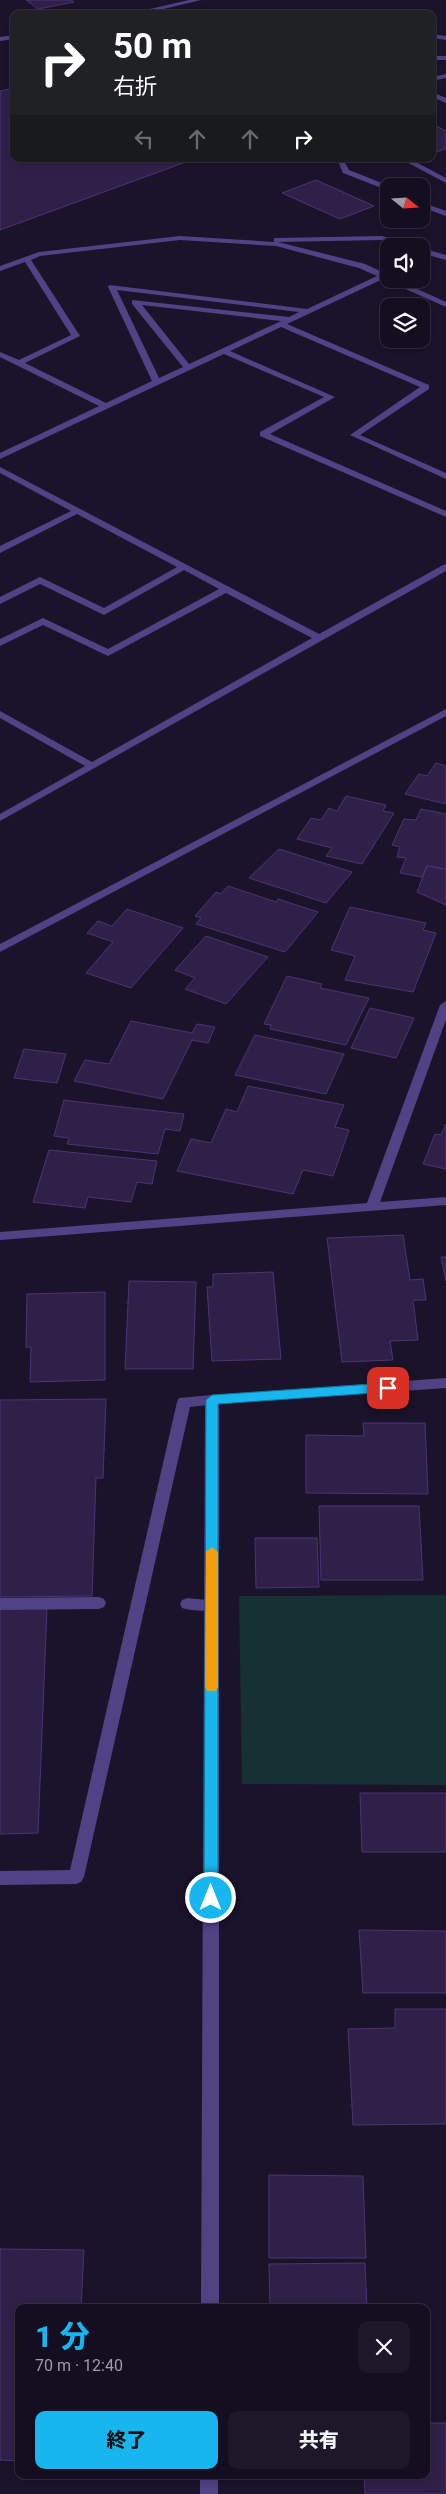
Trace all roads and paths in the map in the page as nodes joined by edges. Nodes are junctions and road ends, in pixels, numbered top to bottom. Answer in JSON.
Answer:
{"nodes":[{"id":1,"x":198,"y":0,"type":"edge"},
{"id":2,"x":150,"y":10,"type":"edge"},
{"id":3,"x":342,"y":162,"type":"edge"},
{"id":4,"x":411,"y":162,"type":"edge"},
{"id":5,"x":438,"y":170,"type":"dead end"},
{"id":6,"x":430,"y":172,"type":"junction"},
{"id":7,"x":446,"y":181,"type":"edge"},
{"id":8,"x":380,"y":185,"type":"edge"},
{"id":9,"x":430,"y":208,"type":"edge"},
{"id":10,"x":446,"y":214,"type":"edge"},
{"id":11,"x":380,"y":238,"type":"edge"},
{"id":12,"x":222,"y":240,"type":"junction"},
{"id":13,"x":430,"y":253,"type":"edge"},
{"id":14,"x":26,"y":258,"type":"junction"},
{"id":15,"x":446,"y":258,"type":"edge"},
{"id":16,"x":0,"y":268,"type":"edge"},
{"id":17,"x":380,"y":275,"type":"edge"},
{"id":18,"x":380,"y":281,"type":"edge"},
{"id":19,"x":409,"y":288,"type":"edge"},
{"id":20,"x":446,"y":305,"type":"edge"},
{"id":21,"x":308,"y":311,"type":"junction"},
{"id":22,"x":289,"y":320,"type":"junction"},
{"id":23,"x":280,"y":324,"type":"junction"},
{"id":24,"x":224,"y":350,"type":"junction"},
{"id":25,"x":0,"y":354,"type":"edge"},
{"id":26,"x":19,"y":363,"type":"junction"},
{"id":27,"x":188,"y":368,"type":"junction"},
{"id":28,"x":158,"y":382,"type":"junction"},
{"id":29,"x":106,"y":406,"type":"junction"},
{"id":30,"x":1,"y":454,"type":"edge"},
{"id":31,"x":0,"y":470,"type":"edge"},
{"id":32,"x":446,"y":476,"type":"edge"},
{"id":33,"x":77,"y":511,"type":"junction"},
{"id":34,"x":446,"y":514,"type":"edge"},
{"id":35,"x":0,"y":550,"type":"edge"},
{"id":36,"x":184,"y":567,"type":"junction"},
{"id":37,"x":446,"y":567,"type":"edge"},
{"id":38,"x":226,"y":589,"type":"junction"},
{"id":39,"x":0,"y":601,"type":"edge"},
{"id":40,"x":319,"y":638,"type":"junction"},
{"id":41,"x":0,"y":643,"type":"edge"},
{"id":42,"x":446,"y":712,"type":"edge"},
{"id":43,"x":0,"y":714,"type":"edge"},
{"id":44,"x":92,"y":766,"type":"junction"},
{"id":45,"x":0,"y":818,"type":"edge"},
{"id":46,"x":0,"y":949,"type":"edge"},
{"id":47,"x":446,"y":1005,"type":"edge"},
{"id":48,"x":446,"y":1201,"type":"edge"},
{"id":49,"x":372,"y":1206,"type":"junction"},
{"id":50,"x":0,"y":1236,"type":"edge"},
{"id":51,"x":446,"y":1383,"type":"edge"},
{"id":52,"x":212,"y":1400,"type":"junction"},
{"id":53,"x":99,"y":1603,"type":"dead end"},
{"id":54,"x":0,"y":1604,"type":"edge"},
{"id":55,"x":187,"y":1604,"type":"dead end"},
{"id":56,"x":212,"y":1605,"type":"junction"},
{"id":57,"x":0,"y":1878,"type":"edge"},
{"id":58,"x":210,"y":2304,"type":"edge"},
{"id":59,"x":210,"y":2479,"type":"edge"},
{"id":60,"x":209,"y":2494,"type":"edge"}],
"edges":[{"from":1,"to":2,"type":"street"},
{"from":3,"to":8,"type":"street"},
{"from":4,"to":6,"type":"street"},
{"from":5,"to":6,"type":"street"},
{"from":6,"to":7,"type":"street"},
{"from":9,"to":10,"type":"street"},
{"from":11,"to":12,"type":"street"},
{"from":12,"to":14,"type":"street"},
{"from":12,"to":17,"type":"street"},
{"from":13,"to":15,"type":"street"},
{"from":14,"to":16,"type":"street"},
{"from":14,"to":26,"type":"street"},
{"from":18,"to":21,"type":"street"},
{"from":19,"to":20,"type":"street"},
{"from":21,"to":22,"type":"street"},
{"from":21,"to":28,"type":"street"},
{"from":22,"to":23,"type":"street"},
{"from":22,"to":27,"type":"street"},
{"from":23,"to":24,"type":"street"},
{"from":23,"to":32,"type":"street"},
{"from":24,"to":27,"type":"street"},
{"from":24,"to":34,"type":"street"},
{"from":25,"to":26,"type":"street"},
{"from":26,"to":29,"type":"street"},
{"from":27,"to":28,"type":"street"},
{"from":28,"to":29,"type":"street"},
{"from":29,"to":30,"type":"street"},
{"from":31,"to":33,"type":"street"},
{"from":33,"to":35,"type":"street"},
{"from":33,"to":36,"type":"street"},
{"from":36,"to":38,"type":"street"},
{"from":36,"to":39,"type":"street"},
{"from":37,"to":40,"type":"street"},
{"from":38,"to":40,"type":"street"},
{"from":38,"to":41,"type":"street"},
{"from":40,"to":44,"type":"street"},
{"from":42,"to":46,"type":"street"},
{"from":43,"to":44,"type":"street"},
{"from":44,"to":45,"type":"street"},
{"from":47,"to":49,"type":"street"},
{"from":48,"to":49,"type":"street"},
{"from":49,"to":50,"type":"street"},
{"from":51,"to":52,"type":"street"},
{"from":52,"to":56,"type":"street"},
{"from":52,"to":57,"type":"street"},
{"from":53,"to":54,"type":"street"},
{"from":55,"to":56,"type":"street"},
{"from":56,"to":58,"type":"street"},
{"from":59,"to":60,"type":"street"}]}
